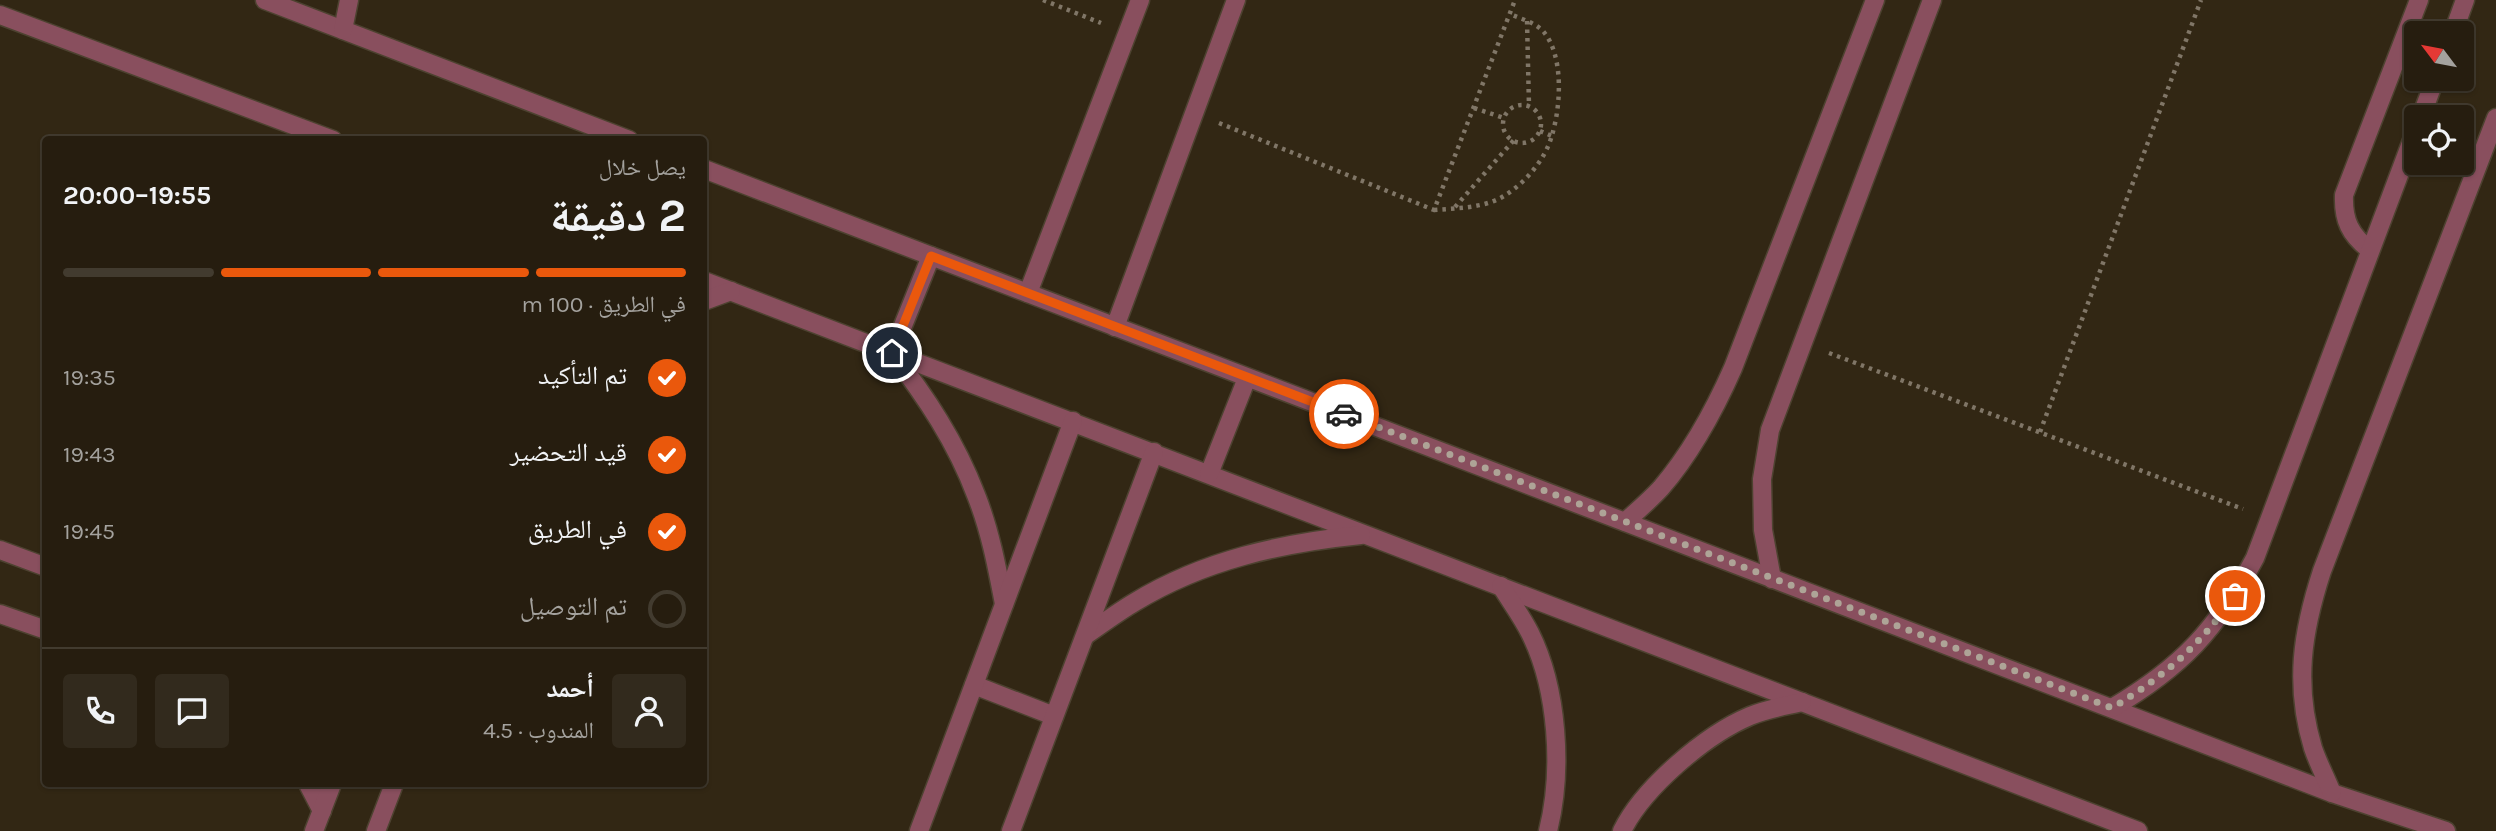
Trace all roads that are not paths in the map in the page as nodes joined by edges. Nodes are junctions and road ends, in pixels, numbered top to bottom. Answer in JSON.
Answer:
{"nodes":[{"id":1,"x":264,"y":0,"type":"edge"},
{"id":2,"x":349,"y":0,"type":"edge"},
{"id":3,"x":1140,"y":0,"type":"edge"},
{"id":4,"x":1236,"y":0,"type":"edge"},
{"id":5,"x":1875,"y":0,"type":"edge"},
{"id":6,"x":1932,"y":0,"type":"edge"},
{"id":7,"x":2418,"y":0,"type":"edge"},
{"id":8,"x":2465,"y":0,"type":"edge"},
{"id":9,"x":0,"y":15,"type":"edge"},
{"id":10,"x":2457,"y":21,"type":"edge"},
{"id":11,"x":343,"y":30,"type":"junction"},
{"id":12,"x":2496,"y":118,"type":"edge"},
{"id":13,"x":322,"y":136,"type":"edge"},
{"id":14,"x":619,"y":136,"type":"edge"},
{"id":15,"x":2404,"y":161,"type":"edge"},
{"id":16,"x":707,"y":170,"type":"edge"},
{"id":17,"x":2370,"y":250,"type":"junction"},
{"id":18,"x":931,"y":256,"type":"junction"},
{"id":19,"x":707,"y":282,"type":"edge"},
{"id":20,"x":730,"y":291,"type":"junction"},
{"id":21,"x":1028,"y":293,"type":"junction"},
{"id":22,"x":707,"y":300,"type":"edge"},
{"id":23,"x":1115,"y":327,"type":"junction"},
{"id":24,"x":892,"y":353,"type":"junction"},
{"id":25,"x":1247,"y":378,"type":"junction"},
{"id":26,"x":1073,"y":421,"type":"junction"},
{"id":27,"x":1154,"y":452,"type":"junction"},
{"id":28,"x":1209,"y":474,"type":"junction"},
{"id":29,"x":1625,"y":522,"type":"junction"},
{"id":30,"x":1365,"y":534,"type":"junction"},
{"id":31,"x":0,"y":550,"type":"edge"},
{"id":32,"x":42,"y":566,"type":"edge"},
{"id":33,"x":1772,"y":579,"type":"junction"},
{"id":34,"x":1502,"y":586,"type":"junction"},
{"id":35,"x":1004,"y":604,"type":"junction"},
{"id":36,"x":0,"y":614,"type":"edge"},
{"id":37,"x":42,"y":630,"type":"edge"},
{"id":38,"x":1086,"y":635,"type":"junction"},
{"id":39,"x":974,"y":685,"type":"junction"},
{"id":40,"x":1802,"y":702,"type":"junction"},
{"id":41,"x":2112,"y":708,"type":"junction"},
{"id":42,"x":1054,"y":716,"type":"junction"},
{"id":43,"x":310,"y":787,"type":"edge"},
{"id":44,"x":331,"y":787,"type":"edge"},
{"id":45,"x":393,"y":787,"type":"edge"},
{"id":46,"x":2332,"y":793,"type":"junction"},
{"id":47,"x":322,"y":811,"type":"junction"},
{"id":48,"x":314,"y":831,"type":"edge"},
{"id":49,"x":376,"y":831,"type":"edge"},
{"id":50,"x":919,"y":831,"type":"edge"},
{"id":51,"x":1011,"y":831,"type":"edge"},
{"id":52,"x":1548,"y":831,"type":"edge"},
{"id":53,"x":1622,"y":831,"type":"edge"},
{"id":54,"x":2138,"y":831,"type":"edge"},
{"id":55,"x":2446,"y":831,"type":"edge"}],
"edges":[{"from":1,"to":11,"type":"street"},
{"from":2,"to":11,"type":"street"},
{"from":3,"to":21,"type":"street"},
{"from":4,"to":23,"type":"street"},
{"from":5,"to":29,"type":"street"},
{"from":6,"to":33,"type":"street"},
{"from":7,"to":17,"type":"street"},
{"from":8,"to":10,"type":"street"},
{"from":9,"to":13,"type":"street"},
{"from":11,"to":14,"type":"street"},
{"from":12,"to":46,"type":"street"},
{"from":15,"to":17,"type":"street"},
{"from":16,"to":18,"type":"street"},
{"from":17,"to":41,"type":"street"},
{"from":18,"to":21,"type":"street"},
{"from":18,"to":24,"type":"street"},
{"from":19,"to":20,"type":"street"},
{"from":20,"to":22,"type":"street"},
{"from":20,"to":24,"type":"street"},
{"from":21,"to":23,"type":"street"},
{"from":23,"to":25,"type":"street"},
{"from":24,"to":26,"type":"street"},
{"from":24,"to":35,"type":"street"},
{"from":25,"to":28,"type":"street"},
{"from":25,"to":29,"type":"street"},
{"from":26,"to":27,"type":"street"},
{"from":26,"to":35,"type":"street"},
{"from":27,"to":28,"type":"street"},
{"from":27,"to":38,"type":"street"},
{"from":28,"to":30,"type":"street"},
{"from":29,"to":33,"type":"street"},
{"from":30,"to":34,"type":"street"},
{"from":30,"to":38,"type":"street"},
{"from":31,"to":32,"type":"street"},
{"from":33,"to":41,"type":"street"},
{"from":34,"to":40,"type":"street"},
{"from":34,"to":52,"type":"street"},
{"from":35,"to":39,"type":"street"},
{"from":36,"to":37,"type":"street"},
{"from":38,"to":42,"type":"street"},
{"from":39,"to":42,"type":"street"},
{"from":39,"to":50,"type":"street"},
{"from":40,"to":53,"type":"street"},
{"from":40,"to":54,"type":"street"},
{"from":41,"to":46,"type":"street"},
{"from":42,"to":51,"type":"street"},
{"from":43,"to":47,"type":"street"},
{"from":44,"to":47,"type":"street"},
{"from":45,"to":49,"type":"street"},
{"from":46,"to":55,"type":"street"},
{"from":47,"to":48,"type":"street"}]}
